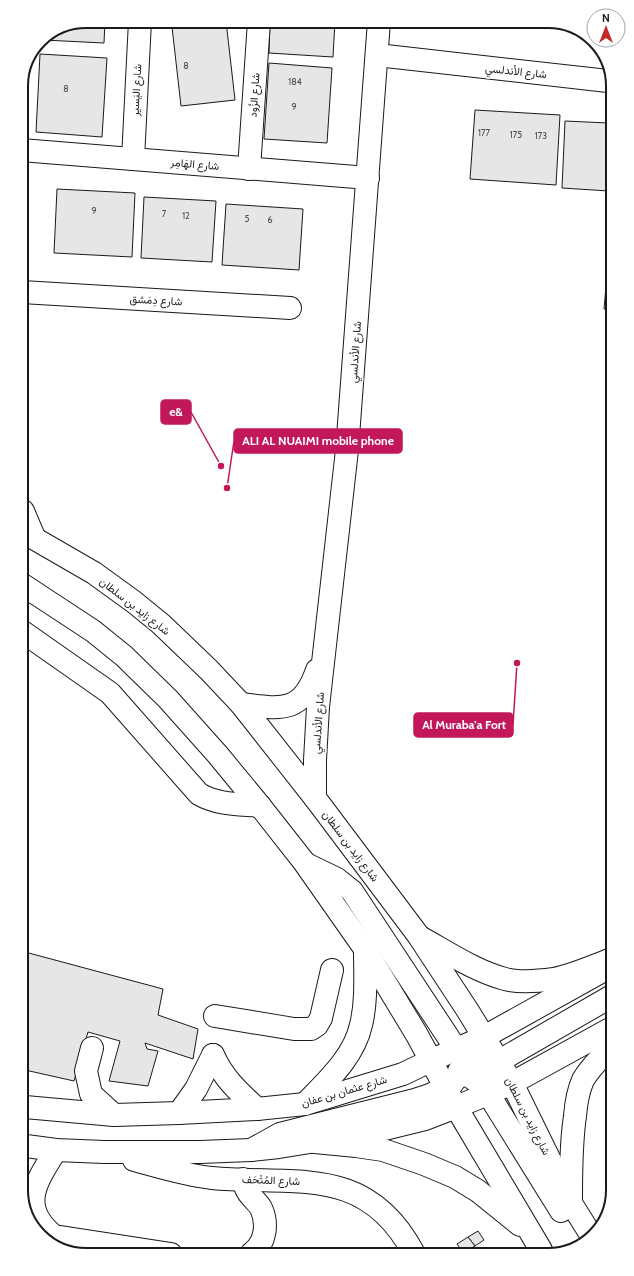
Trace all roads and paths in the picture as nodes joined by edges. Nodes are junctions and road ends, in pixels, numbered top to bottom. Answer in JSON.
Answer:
{"nodes":[{"id":1,"x":140,"y":28,"type":"edge"},
{"id":2,"x":259,"y":28,"type":"edge"},
{"id":3,"x":379,"y":28,"type":"edge"},
{"id":4,"x":377,"y":55,"type":"junction"},
{"id":5,"x":606,"y":81,"type":"edge"},
{"id":6,"x":28,"y":151,"type":"edge"},
{"id":7,"x":133,"y":159,"type":"junction"},
{"id":8,"x":249,"y":169,"type":"junction"},
{"id":9,"x":368,"y":178,"type":"junction"},
{"id":10,"x":28,"y":292,"type":"edge"},
{"id":11,"x":290,"y":308,"type":"dead end"},
{"id":12,"x":28,"y":535,"type":"edge"},
{"id":13,"x":28,"y":588,"type":"edge"},
{"id":14,"x":28,"y":636,"type":"edge"},
{"id":15,"x":324,"y":648,"type":"junction"},
{"id":16,"x":241,"y":704,"type":"junction"},
{"id":17,"x":315,"y":798,"type":"junction"},
{"id":18,"x":260,"y":806,"type":"junction"},
{"id":19,"x":304,"y":862,"type":"junction"},
{"id":20,"x":418,"y":935,"type":"junction"},
{"id":21,"x":365,"y":949,"type":"junction"},
{"id":22,"x":606,"y":961,"type":"edge"},
{"id":23,"x":606,"y":969,"type":"edge"},
{"id":24,"x":332,"y":970,"type":"dead end"},
{"id":25,"x":606,"y":999,"type":"edge"},
{"id":26,"x":215,"y":1016,"type":"dead end"},
{"id":27,"x":606,"y":1031,"type":"edge"},
{"id":28,"x":484,"y":1036,"type":"junction"},
{"id":29,"x":92,"y":1048,"type":"dead end"},
{"id":30,"x":606,"y":1052,"type":"edge"},
{"id":31,"x":432,"y":1060,"type":"junction"},
{"id":32,"x":474,"y":1065,"type":"junction"},
{"id":33,"x":512,"y":1083,"type":"junction"},
{"id":34,"x":488,"y":1094,"type":"junction"},
{"id":35,"x":451,"y":1097,"type":"junction"},
{"id":36,"x":305,"y":1104,"type":"junction"},
{"id":37,"x":28,"y":1107,"type":"edge"},
{"id":38,"x":257,"y":1109,"type":"junction"},
{"id":39,"x":178,"y":1113,"type":"junction"},
{"id":40,"x":114,"y":1115,"type":"junction"},
{"id":41,"x":315,"y":1142,"type":"junction"},
{"id":42,"x":28,"y":1146,"type":"edge"},
{"id":43,"x":56,"y":1150,"type":"junction"},
{"id":44,"x":251,"y":1150,"type":"junction"},
{"id":45,"x":104,"y":1152,"type":"junction"},
{"id":46,"x":243,"y":1180,"type":"junction"},
{"id":47,"x":581,"y":1219,"type":"edge"},
{"id":48,"x":595,"y":1224,"type":"edge"},
{"id":49,"x":581,"y":1238,"type":"edge"},
{"id":50,"x":536,"y":1242,"type":"edge"},
{"id":51,"x":132,"y":1248,"type":"edge"},
{"id":52,"x":258,"y":1248,"type":"edge"},
{"id":53,"x":411,"y":1248,"type":"edge"}],
"edges":[{"from":1,"to":7,"type":"main road","name":"شارع اليَسير"},
{"from":2,"to":8,"type":"main road","name":"شارع الزُود"},
{"from":3,"to":4,"type":"main road","name":"شارع الأندلسي"},
{"from":4,"to":5,"type":"main road","name":"شارع الأندلسي"},
{"from":4,"to":9,"type":"main road","name":"شارع الأندلسي"},
{"from":6,"to":7,"type":"main road","name":"شارع الهَامِر"},
{"from":7,"to":8,"type":"main road","name":"شارع الهَامِر"},
{"from":8,"to":9,"type":"main road","name":"شارع الهَامِر"},
{"from":9,"to":15,"type":"main road","name":"شارع الأندلسي"},
{"from":10,"to":11,"type":"main road","name":"شارع دِمَشق"},
{"from":12,"to":16,"type":"main road","name":"شارع زايد بن سلطان"},
{"from":13,"to":18,"type":"main road"},
{"from":14,"to":18,"type":"main road"},
{"from":15,"to":16,"type":"main road","name":"شارع الأندلسي"},
{"from":15,"to":17,"type":"main road","name":"شارع الأندلسي"},
{"from":16,"to":17,"type":"main road","name":"شارع زايد بن سلطان"},
{"from":17,"to":20,"type":"main road","name":"شارع زايد بن سلطان"},
{"from":18,"to":19,"type":"main road"},
{"from":19,"to":21,"type":"main road"},
{"from":19,"to":32,"type":"main road"},
{"from":20,"to":22,"type":"main road"},
{"from":20,"to":28,"type":"main road","name":"شارع زايد بن سلطان"},
{"from":21,"to":31,"type":"main road"},
{"from":21,"to":36,"type":"main road"},
{"from":23,"to":28,"type":"main road"},
{"from":24,"to":26,"type":"main road"},
{"from":25,"to":32,"type":"main road"},
{"from":27,"to":33,"type":"main road"},
{"from":28,"to":32,"type":"main road"},
{"from":29,"to":40,"type":"main road"},
{"from":30,"to":47,"type":"main road"},
{"from":31,"to":32,"type":"main road"},
{"from":31,"to":35,"type":"main road"},
{"from":31,"to":36,"type":"main road","name":"شارع عثمان بن عفان"},
{"from":32,"to":33,"type":"main road"},
{"from":32,"to":34,"type":"main road"},
{"from":32,"to":35,"type":"main road"},
{"from":33,"to":34,"type":"main road"},
{"from":33,"to":47,"type":"main road","name":"شارع زايد بن سلطان"},
{"from":34,"to":35,"type":"main road"},
{"from":34,"to":49,"type":"main road"},
{"from":35,"to":41,"type":"main road"},
{"from":35,"to":44,"type":"main road"},
{"from":35,"to":50,"type":"main road"},
{"from":36,"to":38,"type":"main road","name":"شارع عثمان بن عفان"},
{"from":37,"to":40,"type":"main road","name":"شارع عثمان بن عفان"},
{"from":38,"to":39,"type":"main road","name":"شارع عثمان بن عفان"},
{"from":38,"to":39,"type":"main road"},
{"from":39,"to":40,"type":"main road","name":"شارع عثمان بن عفان"},
{"from":41,"to":44,"type":"main road"},
{"from":41,"to":50,"type":"main road"},
{"from":42,"to":43,"type":"main road"},
{"from":43,"to":45,"type":"main road"},
{"from":43,"to":51,"type":"main road"},
{"from":44,"to":45,"type":"main road"},
{"from":45,"to":46,"type":"main road","name":"شارع المُتْحَف"},
{"from":46,"to":52,"type":"main road"},
{"from":46,"to":53,"type":"main road","name":"شارع المُتْحَف"},
{"from":47,"to":48,"type":"main road"}]}
